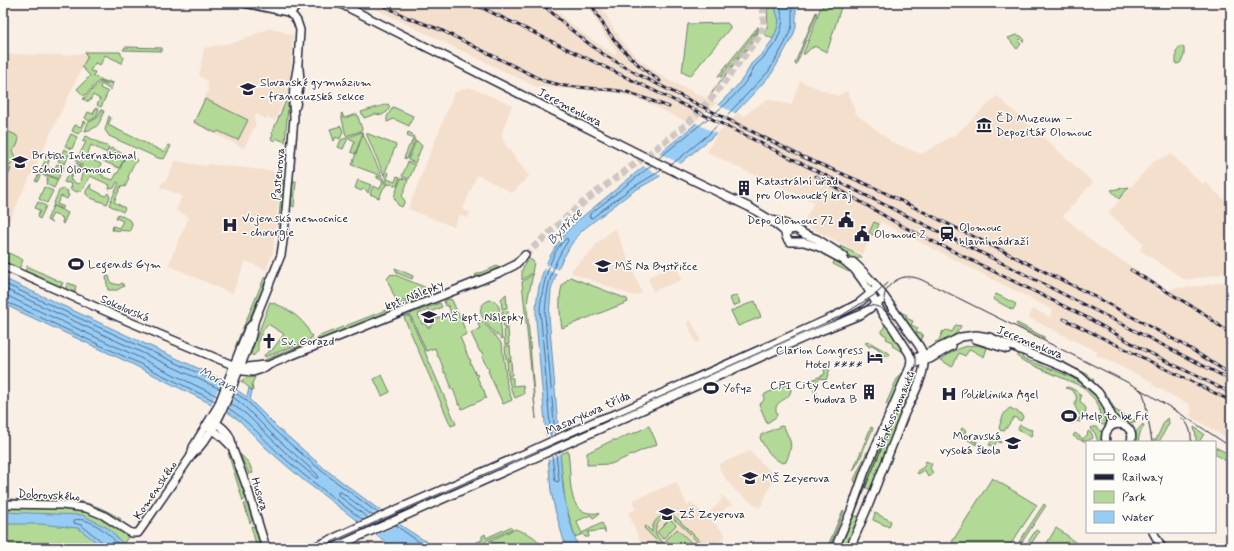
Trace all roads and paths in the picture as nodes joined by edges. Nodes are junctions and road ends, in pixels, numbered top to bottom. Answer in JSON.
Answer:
{"nodes":[{"id":1,"x":244,"y":3,"type":"edge"},
{"id":2,"x":300,"y":3,"type":"edge"},
{"id":3,"x":339,"y":3,"type":"edge"},
{"id":4,"x":290,"y":13,"type":"junction"},
{"id":5,"x":769,"y":219,"type":"junction"},
{"id":6,"x":795,"y":230,"type":"junction"},
{"id":7,"x":786,"y":236,"type":"junction"},
{"id":8,"x":797,"y":242,"type":"junction"},
{"id":9,"x":525,"y":255,"type":"tunnel mouth"},
{"id":10,"x":3,"y":266,"type":"edge"},
{"id":11,"x":877,"y":288,"type":"junction"},
{"id":12,"x":870,"y":294,"type":"junction"},
{"id":13,"x":885,"y":298,"type":"junction"},
{"id":14,"x":876,"y":304,"type":"junction"},
{"id":15,"x":924,"y":358,"type":"junction"},
{"id":16,"x":911,"y":361,"type":"junction"},
{"id":17,"x":237,"y":367,"type":"junction"},
{"id":18,"x":233,"y":376,"type":"junction"},
{"id":19,"x":213,"y":422,"type":"junction"},
{"id":20,"x":1119,"y":424,"type":"junction"},
{"id":21,"x":1110,"y":427,"type":"junction"},
{"id":22,"x":1106,"y":441,"type":"edge"},
{"id":23,"x":1131,"y":441,"type":"edge"},
{"id":24,"x":3,"y":504,"type":"edge"},
{"id":25,"x":136,"y":533,"type":"joint"},
{"id":26,"x":1154,"y":533,"type":"edge"},
{"id":27,"x":266,"y":548,"type":"edge"},
{"id":28,"x":312,"y":548,"type":"edge"},
{"id":29,"x":333,"y":548,"type":"edge"},
{"id":30,"x":835,"y":548,"type":"edge"},
{"id":31,"x":850,"y":548,"type":"edge"},
{"id":32,"x":1162,"y":548,"type":"edge"}],
"edges":[{"from":1,"to":4,"type":"street"},
{"from":2,"to":4,"type":"street"},
{"from":3,"to":5,"type":"street","name":"Jeremenkova","bridge":true},
{"from":4,"to":17,"type":"street","name":"Pasteurova"},
{"from":5,"to":6,"type":"street","name":"Jeremenkova"},
{"from":5,"to":7,"type":"street"},
{"from":6,"to":7,"type":"street"},
{"from":6,"to":8,"type":"street"},
{"from":6,"to":11,"type":"street","name":"Jeremenkova"},
{"from":7,"to":8,"type":"street"},
{"from":8,"to":12,"type":"street"},
{"from":9,"to":17,"type":"street","name":"kpt. Nálepky"},
{"from":10,"to":17,"type":"street","name":"Sokolovská"},
{"from":11,"to":12,"type":"street"},
{"from":11,"to":13,"type":"street"},
{"from":12,"to":14,"type":"street"},
{"from":12,"to":28,"type":"street","name":"Masarykova třída"},
{"from":13,"to":14,"type":"street","name":"Masarykova třída"},
{"from":13,"to":15,"type":"street"},
{"from":14,"to":16,"type":"street","name":"tř. Kosmonautů"},
{"from":14,"to":29,"type":"street","name":"Masarykova třída"},
{"from":15,"to":16,"type":"street","name":"Jeremenkova"},
{"from":15,"to":20,"type":"street","name":"Jeremenkova"},
{"from":15,"to":21,"type":"street","name":"Jeremenkova"},
{"from":15,"to":31,"type":"street","name":"tř. Kosmonautů"},
{"from":16,"to":30,"type":"street","name":"tř. Kosmonautů"},
{"from":17,"to":18,"type":"street","name":"Pasteurova"},
{"from":18,"to":19,"type":"street"},
{"from":18,"to":19,"type":"street","name":"Komenského"},
{"from":19,"to":25,"type":"street","name":"Komenského"},
{"from":19,"to":27,"type":"street","name":"Husova"},
{"from":20,"to":21,"type":"street"},
{"from":20,"to":23,"type":"street","name":"Jeremenkova"},
{"from":21,"to":22,"type":"street"},
{"from":24,"to":25,"type":"street","name":"Dobrovského"},
{"from":26,"to":32,"type":"street"}]}
